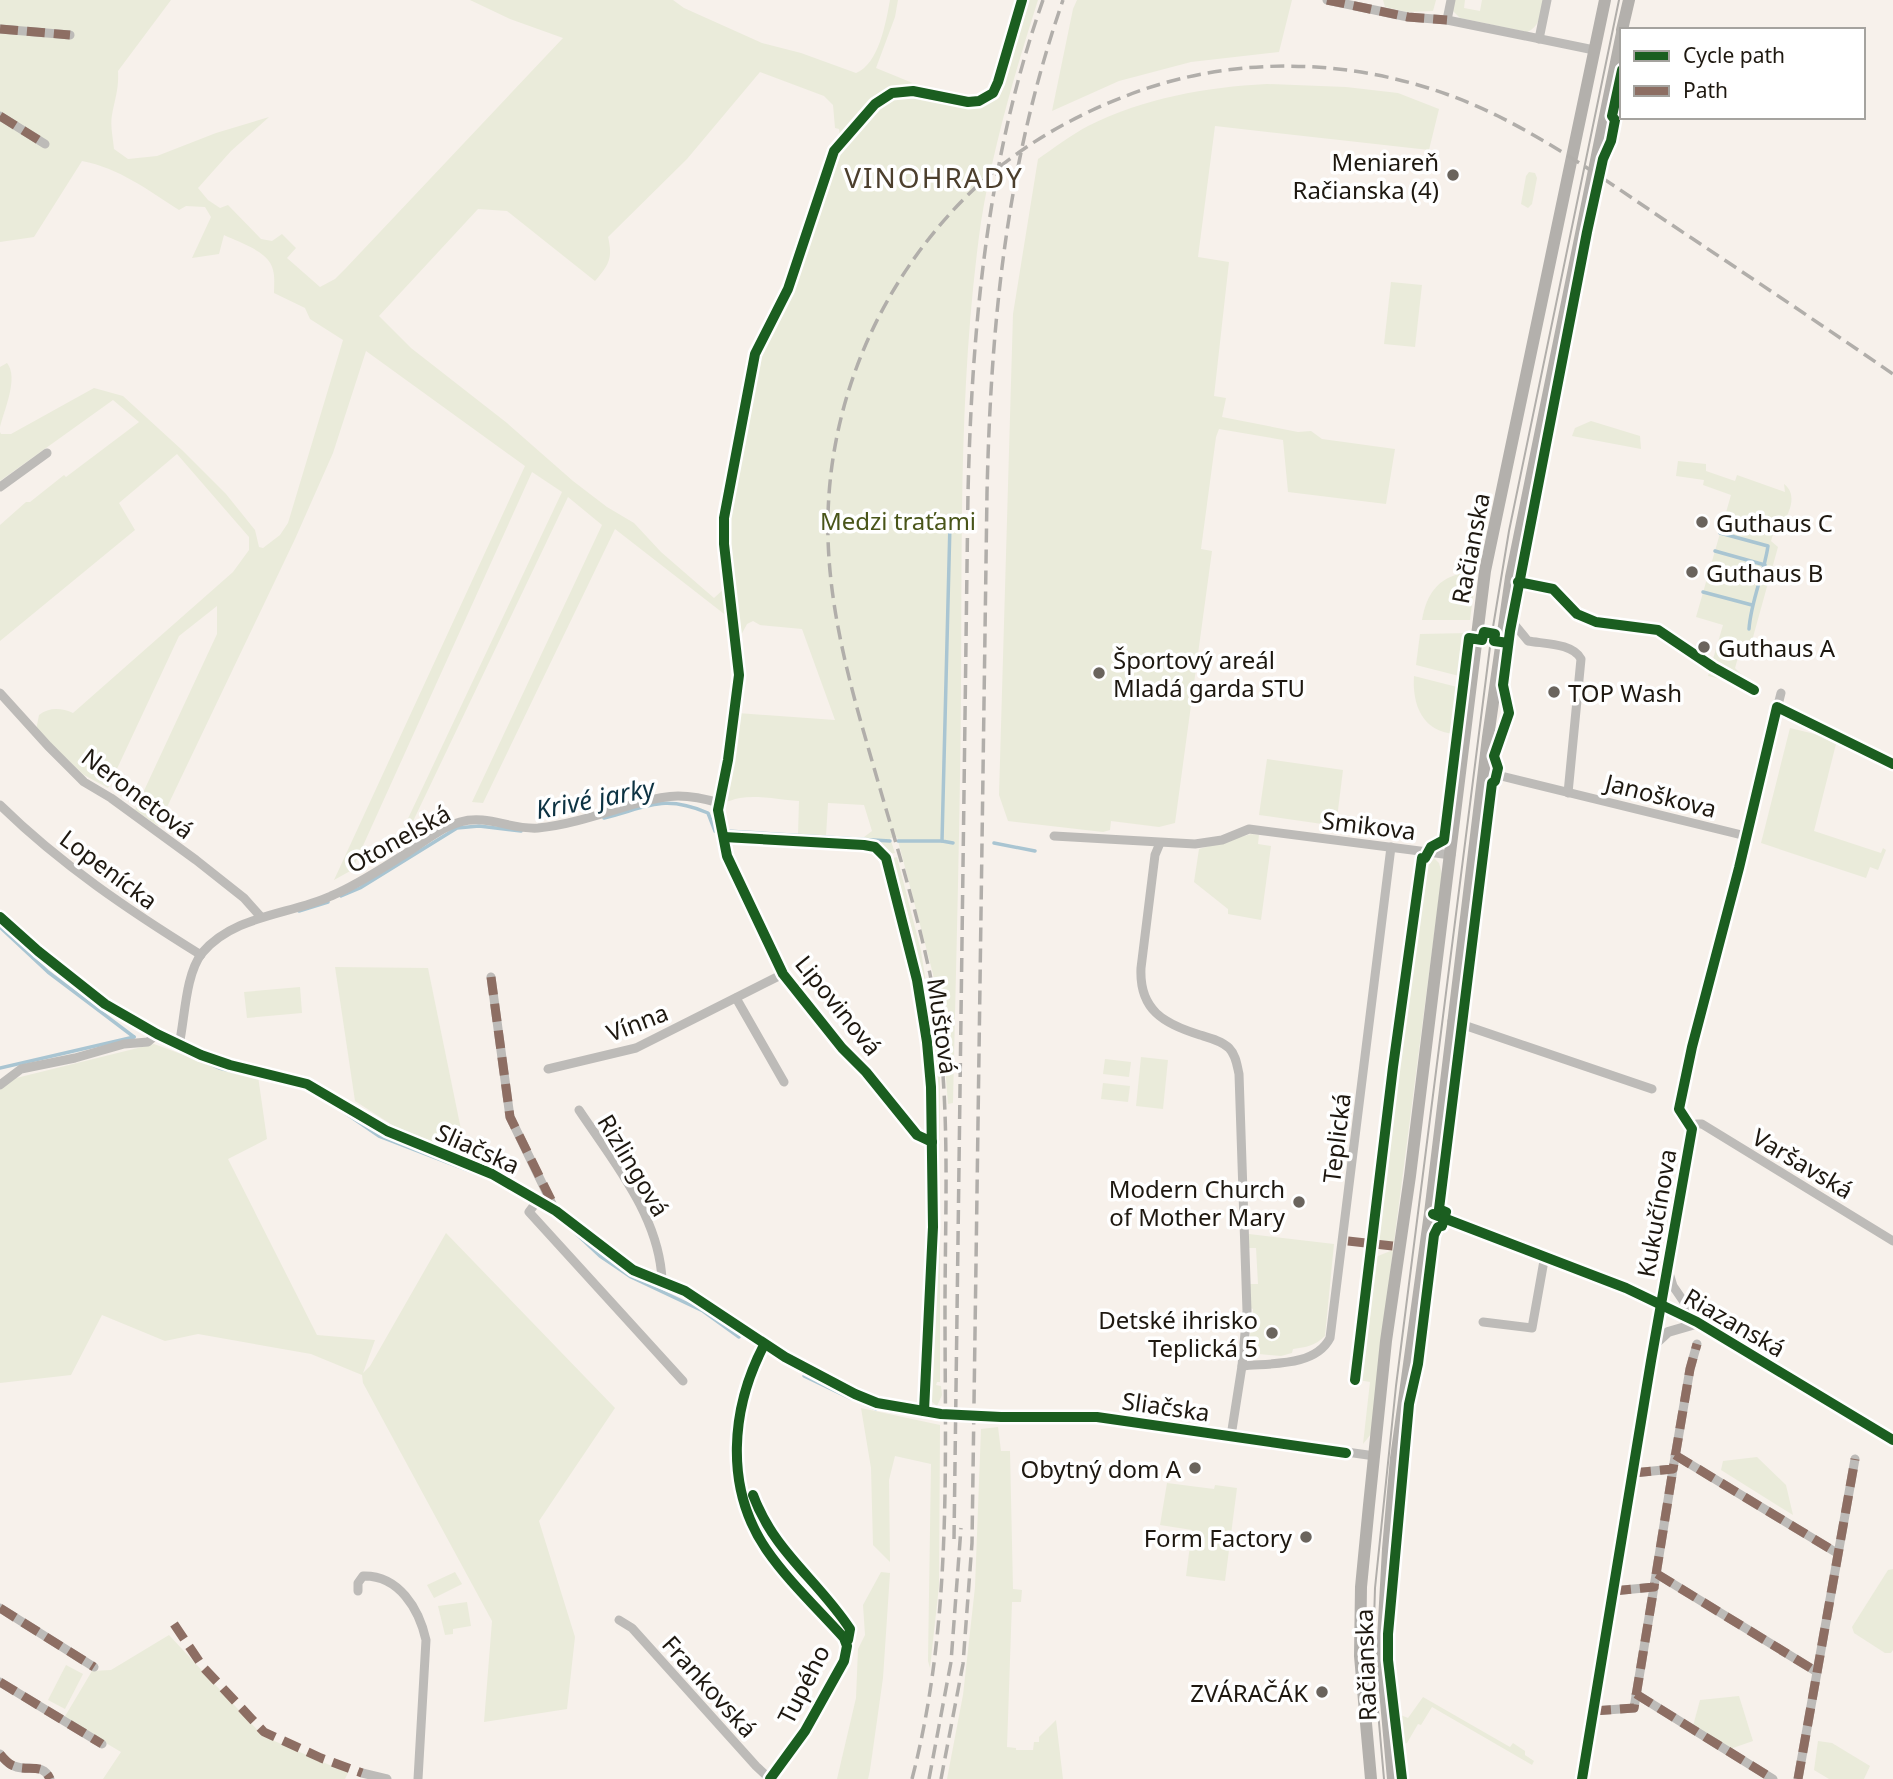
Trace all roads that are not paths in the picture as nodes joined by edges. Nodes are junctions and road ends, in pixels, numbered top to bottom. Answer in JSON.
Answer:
{"nodes":[{"id":1,"x":1327,"y":0,"type":"edge"},
{"id":2,"x":1451,"y":0,"type":"edge"},
{"id":3,"x":1547,"y":0,"type":"edge"},
{"id":4,"x":1605,"y":0,"type":"edge"},
{"id":5,"x":1629,"y":0,"type":"edge"},
{"id":6,"x":1447,"y":20,"type":"junction"},
{"id":7,"x":1623,"y":28,"type":"edge"},
{"id":8,"x":0,"y":29,"type":"edge"},
{"id":9,"x":71,"y":35,"type":"dead end"},
{"id":10,"x":1539,"y":39,"type":"junction"},
{"id":11,"x":1620,"y":41,"type":"edge"},
{"id":12,"x":1594,"y":50,"type":"junction"},
{"id":13,"x":0,"y":116,"type":"edge"},
{"id":14,"x":45,"y":144,"type":"dead end"},
{"id":15,"x":47,"y":453,"type":"dead end"},
{"id":16,"x":0,"y":487,"type":"edge"},
{"id":17,"x":1505,"y":613,"type":"junction"},
{"id":18,"x":0,"y":692,"type":"edge"},
{"id":19,"x":1782,"y":693,"type":"dead end"},
{"id":20,"x":1777,"y":706,"type":"junction"},
{"id":21,"x":1893,"y":764,"type":"edge"},
{"id":22,"x":1485,"y":772,"type":"junction"},
{"id":23,"x":1568,"y":793,"type":"junction"},
{"id":24,"x":719,"y":803,"type":"joint"},
{"id":25,"x":0,"y":805,"type":"edge"},
{"id":26,"x":1054,"y":836,"type":"dead end"},
{"id":27,"x":1746,"y":836,"type":"junction"},
{"id":28,"x":724,"y":837,"type":"junction"},
{"id":29,"x":1160,"y":843,"type":"junction"},
{"id":30,"x":1391,"y":847,"type":"junction"},
{"id":31,"x":1451,"y":855,"type":"junction"},
{"id":32,"x":0,"y":917,"type":"edge"},
{"id":33,"x":261,"y":917,"type":"junction"},
{"id":34,"x":201,"y":955,"type":"junction"},
{"id":35,"x":783,"y":974,"type":"junction"},
{"id":36,"x":491,"y":977,"type":"dead end"},
{"id":37,"x":736,"y":998,"type":"junction"},
{"id":38,"x":1452,"y":1021,"type":"junction"},
{"id":39,"x":157,"y":1034,"type":"junction"},
{"id":40,"x":179,"y":1045,"type":"junction"},
{"id":41,"x":548,"y":1069,"type":"dead end"},
{"id":42,"x":785,"y":1082,"type":"dead end"},
{"id":43,"x":0,"y":1085,"type":"edge"},
{"id":44,"x":1652,"y":1089,"type":"dead end"},
{"id":45,"x":579,"y":1110,"type":"dead end"},
{"id":46,"x":1692,"y":1129,"type":"junction"},
{"id":47,"x":932,"y":1142,"type":"junction"},
{"id":48,"x":538,"y":1200,"type":"junction"},
{"id":49,"x":556,"y":1211,"type":"junction"},
{"id":50,"x":1430,"y":1213,"type":"junction"},
{"id":51,"x":1893,"y":1241,"type":"edge"},
{"id":52,"x":1545,"y":1255,"type":"junction"},
{"id":53,"x":1667,"y":1264,"type":"junction"},
{"id":54,"x":662,"y":1281,"type":"junction"},
{"id":55,"x":1661,"y":1304,"type":"junction"},
{"id":56,"x":1483,"y":1322,"type":"dead end"},
{"id":57,"x":1698,"y":1322,"type":"junction"},
{"id":58,"x":1697,"y":1344,"type":"dead end"},
{"id":59,"x":764,"y":1345,"type":"junction"},
{"id":60,"x":1653,"y":1347,"type":"junction"},
{"id":61,"x":1242,"y":1366,"type":"junction"},
{"id":62,"x":682,"y":1381,"type":"dead end"},
{"id":63,"x":924,"y":1411,"type":"junction"},
{"id":64,"x":941,"y":1414,"type":"tunnel mouth"},
{"id":65,"x":979,"y":1417,"type":"tunnel mouth"},
{"id":66,"x":1231,"y":1436,"type":"junction"},
{"id":67,"x":1893,"y":1440,"type":"edge"},
{"id":68,"x":1675,"y":1455,"type":"junction"},
{"id":69,"x":1375,"y":1456,"type":"junction"},
{"id":70,"x":1855,"y":1459,"type":"dead end"},
{"id":71,"x":1673,"y":1469,"type":"junction"},
{"id":72,"x":1633,"y":1473,"type":"junction"},
{"id":73,"x":1837,"y":1553,"type":"junction"},
{"id":74,"x":1656,"y":1580,"type":"junction"},
{"id":75,"x":358,"y":1591,"type":"dead end"},
{"id":76,"x":1613,"y":1591,"type":"junction"},
{"id":77,"x":0,"y":1608,"type":"edge"},
{"id":78,"x":619,"y":1620,"type":"dead end"},
{"id":79,"x":94,"y":1667,"type":"dead end"},
{"id":80,"x":1817,"y":1672,"type":"junction"},
{"id":81,"x":0,"y":1682,"type":"edge"},
{"id":82,"x":1636,"y":1695,"type":"junction"},
{"id":83,"x":1593,"y":1711,"type":"junction"},
{"id":84,"x":103,"y":1744,"type":"dead end"},
{"id":85,"x":0,"y":1754,"type":"edge"},
{"id":86,"x":362,"y":1773,"type":"dead end"},
{"id":87,"x":50,"y":1779,"type":"edge"},
{"id":88,"x":387,"y":1779,"type":"edge"},
{"id":89,"x":418,"y":1779,"type":"edge"},
{"id":90,"x":770,"y":1779,"type":"edge"},
{"id":91,"x":1371,"y":1779,"type":"edge"},
{"id":92,"x":1393,"y":1779,"type":"edge"},
{"id":93,"x":1582,"y":1779,"type":"edge"},
{"id":94,"x":1773,"y":1779,"type":"edge"},
{"id":95,"x":1798,"y":1779,"type":"edge"}],
"edges":[{"from":1,"to":6,"type":"street"},
{"from":2,"to":6,"type":"street"},
{"from":3,"to":10,"type":"street"},
{"from":4,"to":12,"type":"main road","name":"Račianska"},
{"from":5,"to":7,"type":"main road","name":"Račianska"},
{"from":6,"to":10,"type":"street"},
{"from":8,"to":9,"type":"street"},
{"from":10,"to":12,"type":"street"},
{"from":11,"to":17,"type":"main road","name":"Račianska"},
{"from":12,"to":31,"type":"main road","name":"Račianska"},
{"from":13,"to":14,"type":"street"},
{"from":15,"to":16,"type":"street"},
{"from":17,"to":22,"type":"main road","name":"Račianska"},
{"from":17,"to":23,"type":"street","name":"Janoškova"},
{"from":18,"to":33,"type":"street","name":"Neronetová"},
{"from":19,"to":20,"type":"street","name":"Kukučínova"},
{"from":20,"to":21,"type":"street"},
{"from":20,"to":27,"type":"street","name":"Kukučínova"},
{"from":22,"to":23,"type":"street","name":"Janoškova"},
{"from":22,"to":38,"type":"main road","name":"Račianska"},
{"from":23,"to":27,"type":"street","name":"Janoškova"},
{"from":24,"to":28,"type":"street","name":"Lipovinová"},
{"from":24,"to":33,"type":"street","name":"Otonelská"},
{"from":25,"to":34,"type":"street","name":"Lopenícka"},
{"from":26,"to":29,"type":"street","name":"Smikova"},
{"from":27,"to":46,"type":"street","name":"Kukučínova"},
{"from":28,"to":35,"type":"street","name":"Lipovinová"},
{"from":28,"to":47,"type":"street","name":"Muštová"},
{"from":29,"to":30,"type":"street","name":"Smikova"},
{"from":29,"to":61,"type":"street"},
{"from":30,"to":31,"type":"street","name":"Smikova"},
{"from":30,"to":61,"type":"street","name":"Teplická"},
{"from":31,"to":69,"type":"main road","name":"Račianska"},
{"from":32,"to":39,"type":"street","name":"Sliačska"},
{"from":33,"to":34,"type":"street","name":"Otonelská"},
{"from":34,"to":40,"type":"street"},
{"from":35,"to":37,"type":"street","name":"Vínna"},
{"from":35,"to":47,"type":"street","name":"Lipovinová"},
{"from":36,"to":49,"type":"street"},
{"from":37,"to":41,"type":"street","name":"Vínna"},
{"from":37,"to":42,"type":"street"},
{"from":38,"to":44,"type":"street"},
{"from":38,"to":50,"type":"main road","name":"Račianska"},
{"from":39,"to":40,"type":"street","name":"Sliačska"},
{"from":39,"to":43,"type":"street"},
{"from":40,"to":48,"type":"street","name":"Sliačska"},
{"from":45,"to":54,"type":"street","name":"Rizlingová"},
{"from":46,"to":51,"type":"street","name":"Varšavská"},
{"from":46,"to":53,"type":"street","name":"Kukučínova"},
{"from":47,"to":63,"type":"street","name":"Muštová"},
{"from":48,"to":49,"type":"street","name":"Sliačska"},
{"from":48,"to":62,"type":"street"},
{"from":49,"to":54,"type":"street","name":"Sliačska"},
{"from":50,"to":52,"type":"street","name":"Riazanská"},
{"from":50,"to":92,"type":"main road","name":"Račianska"},
{"from":52,"to":55,"type":"street","name":"Riazanská"},
{"from":52,"to":56,"type":"street"},
{"from":53,"to":55,"type":"street","name":"Kukučínova"},
{"from":53,"to":57,"type":"street","name":"Riazanská"},
{"from":54,"to":59,"type":"street","name":"Sliačska"},
{"from":55,"to":57,"type":"street","name":"Riazanská"},
{"from":55,"to":60,"type":"street","name":"Kukučínova"},
{"from":57,"to":60,"type":"street"},
{"from":57,"to":67,"type":"street","name":"Riazanská"},
{"from":58,"to":68,"type":"street"},
{"from":59,"to":63,"type":"street","name":"Sliačska"},
{"from":59,"to":90,"type":"street","name":"Tupého"},
{"from":60,"to":72,"type":"street","name":"Kukučínova"},
{"from":61,"to":66,"type":"street"},
{"from":63,"to":64,"type":"street","name":"Sliačska"},
{"from":65,"to":66,"type":"street","name":"Sliačska"},
{"from":66,"to":69,"type":"street","name":"Sliačska"},
{"from":68,"to":71,"type":"street"},
{"from":68,"to":73,"type":"street"},
{"from":69,"to":91,"type":"main road","name":"Račianska"},
{"from":70,"to":73,"type":"street"},
{"from":71,"to":72,"type":"street"},
{"from":71,"to":74,"type":"street"},
{"from":72,"to":76,"type":"street","name":"Kukučínova"},
{"from":73,"to":80,"type":"street"},
{"from":74,"to":76,"type":"street"},
{"from":74,"to":80,"type":"street"},
{"from":74,"to":82,"type":"street"},
{"from":75,"to":89,"type":"street"},
{"from":76,"to":83,"type":"street","name":"Kukučínova"},
{"from":77,"to":79,"type":"street"},
{"from":78,"to":90,"type":"street","name":"Frankovská"},
{"from":80,"to":95,"type":"street"},
{"from":81,"to":84,"type":"street"},
{"from":82,"to":83,"type":"street"},
{"from":82,"to":94,"type":"street"},
{"from":83,"to":93,"type":"street","name":"Kukučínova"},
{"from":85,"to":87,"type":"street"},
{"from":86,"to":88,"type":"street"}]}
